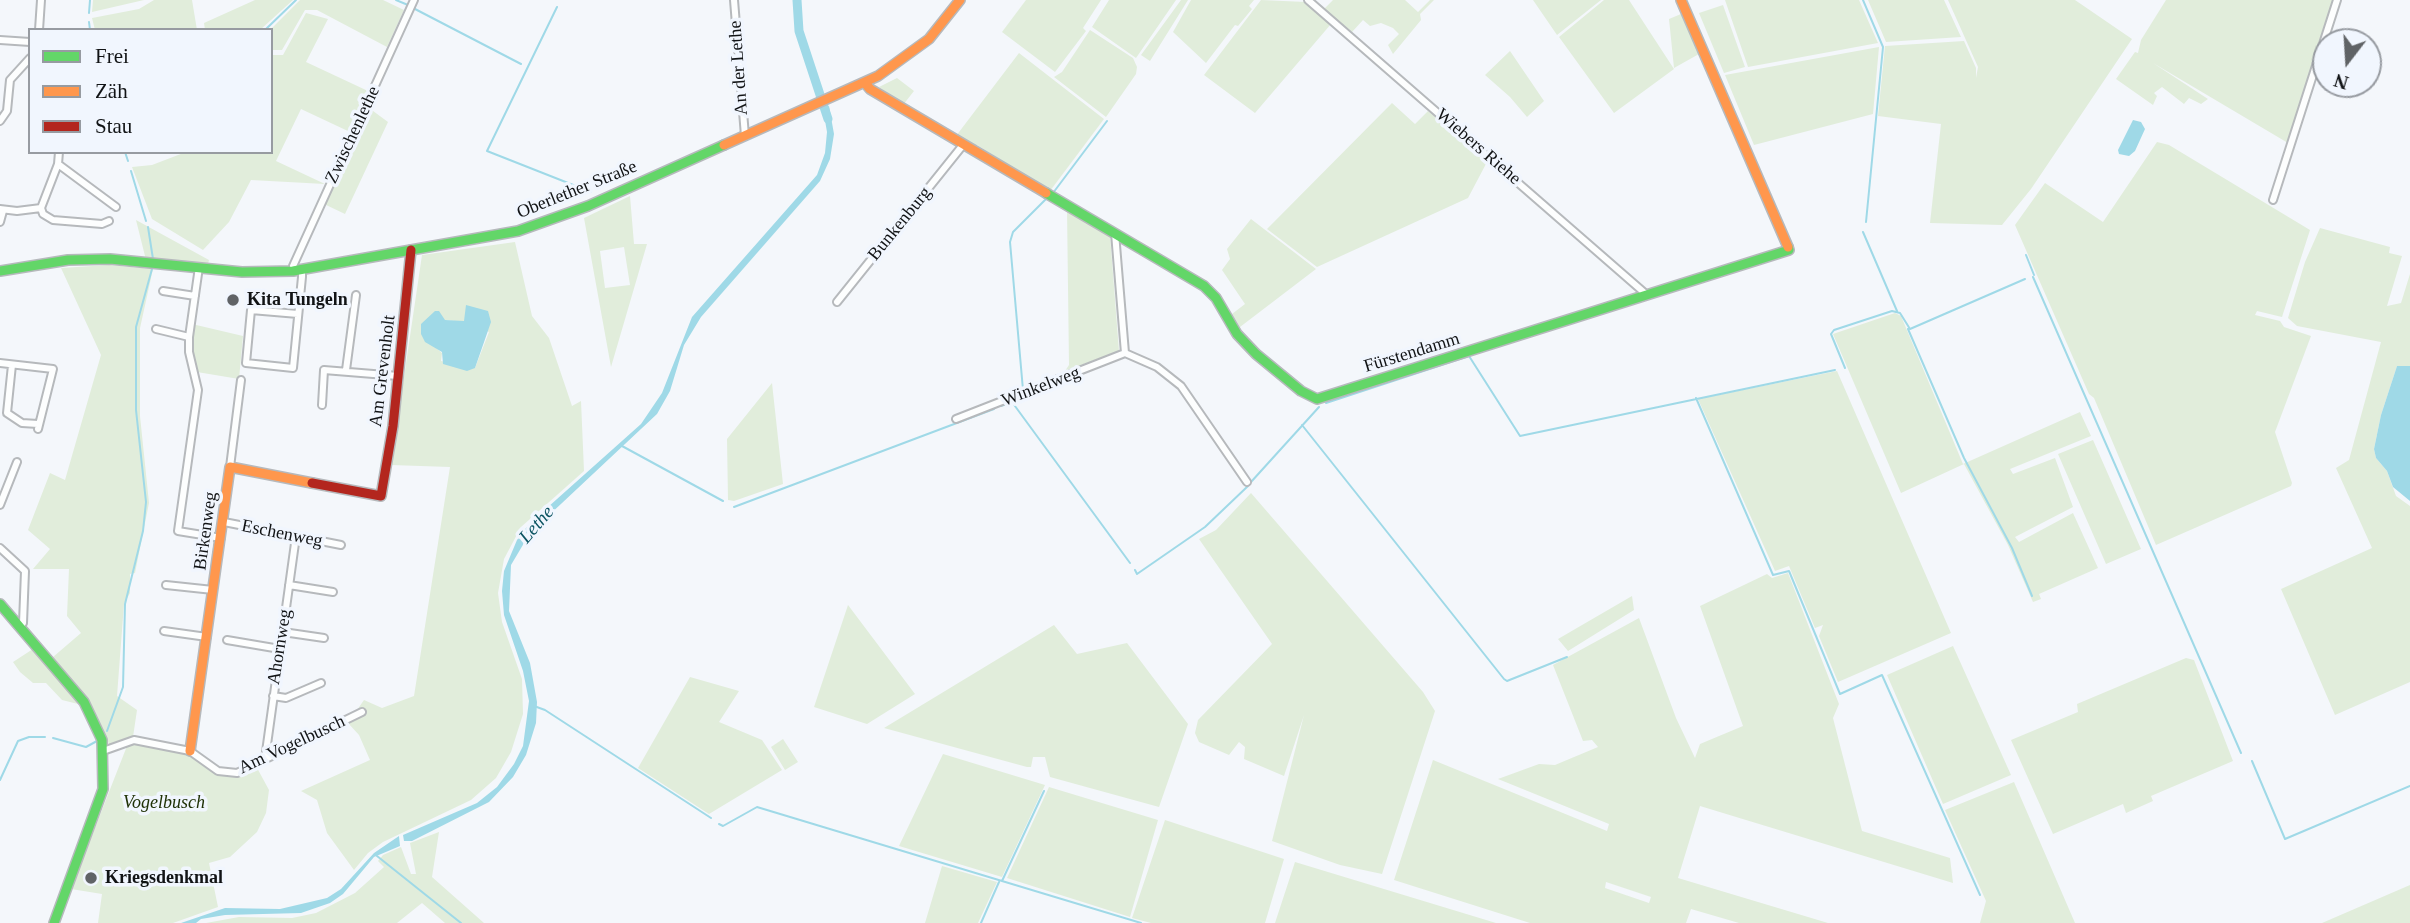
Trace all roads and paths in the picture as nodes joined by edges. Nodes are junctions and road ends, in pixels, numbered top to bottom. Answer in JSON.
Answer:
{"nodes":[{"id":1,"x":41,"y":0,"type":"edge"},
{"id":2,"x":414,"y":0,"type":"edge"},
{"id":3,"x":734,"y":0,"type":"edge"},
{"id":4,"x":960,"y":0,"type":"edge"},
{"id":5,"x":1308,"y":0,"type":"edge"},
{"id":6,"x":1681,"y":0,"type":"edge"},
{"id":7,"x":2337,"y":0,"type":"edge"},
{"id":8,"x":39,"y":28,"type":"edge"},
{"id":9,"x":0,"y":40,"type":"edge"},
{"id":10,"x":28,"y":43,"type":"edge"},
{"id":11,"x":28,"y":60,"type":"edge"},
{"id":12,"x":865,"y":83,"type":"junction"},
{"id":13,"x":0,"y":121,"type":"edge"},
{"id":14,"x":745,"y":136,"type":"junction"},
{"id":15,"x":963,"y":145,"type":"junction"},
{"id":16,"x":59,"y":154,"type":"edge"},
{"id":17,"x":58,"y":164,"type":"junction"},
{"id":18,"x":2273,"y":200,"type":"dead end"},
{"id":19,"x":116,"y":206,"type":"dead end"},
{"id":20,"x":41,"y":208,"type":"junction"},
{"id":21,"x":2,"y":210,"type":"edge"},
{"id":22,"x":109,"y":221,"type":"dead end"},
{"id":23,"x":0,"y":222,"type":"edge"},
{"id":24,"x":1115,"y":233,"type":"junction"},
{"id":25,"x":411,"y":250,"type":"junction"},
{"id":26,"x":204,"y":267,"type":"junction"},
{"id":27,"x":298,"y":270,"type":"junction"},
{"id":28,"x":0,"y":271,"type":"edge"},
{"id":29,"x":163,"y":290,"type":"dead end"},
{"id":30,"x":356,"y":295,"type":"dead end"},
{"id":31,"x":1647,"y":295,"type":"junction"},
{"id":32,"x":195,"y":296,"type":"junction"},
{"id":33,"x":837,"y":302,"type":"dead end"},
{"id":34,"x":298,"y":314,"type":"junction"},
{"id":35,"x":156,"y":330,"type":"dead end"},
{"id":36,"x":189,"y":337,"type":"junction"},
{"id":37,"x":1125,"y":353,"type":"junction"},
{"id":38,"x":0,"y":363,"type":"edge"},
{"id":39,"x":12,"y":365,"type":"junction"},
{"id":40,"x":346,"y":370,"type":"junction"},
{"id":41,"x":398,"y":376,"type":"junction"},
{"id":42,"x":241,"y":380,"type":"dead end"},
{"id":43,"x":322,"y":405,"type":"dead end"},
{"id":44,"x":956,"y":419,"type":"dead end"},
{"id":45,"x":17,"y":462,"type":"dead end"},
{"id":46,"x":230,"y":467,"type":"junction"},
{"id":47,"x":1247,"y":482,"type":"dead end"},
{"id":48,"x":0,"y":505,"type":"edge"},
{"id":49,"x":224,"y":522,"type":"junction"},
{"id":50,"x":296,"y":536,"type":"junction"},
{"id":51,"x":221,"y":538,"type":"junction"},
{"id":52,"x":341,"y":545,"type":"dead end"},
{"id":53,"x":0,"y":548,"type":"edge"},
{"id":54,"x":166,"y":585,"type":"dead end"},
{"id":55,"x":289,"y":585,"type":"junction"},
{"id":56,"x":213,"y":590,"type":"junction"},
{"id":57,"x":333,"y":592,"type":"dead end"},
{"id":58,"x":0,"y":604,"type":"edge"},
{"id":59,"x":20,"y":626,"type":"junction"},
{"id":60,"x":164,"y":631,"type":"dead end"},
{"id":61,"x":283,"y":632,"type":"junction"},
{"id":62,"x":206,"y":637,"type":"junction"},
{"id":63,"x":324,"y":638,"type":"dead end"},
{"id":64,"x":227,"y":640,"type":"dead end"},
{"id":65,"x":280,"y":649,"type":"junction"},
{"id":66,"x":321,"y":683,"type":"dead end"},
{"id":67,"x":273,"y":696,"type":"junction"},
{"id":68,"x":362,"y":712,"type":"dead end"},
{"id":69,"x":103,"y":751,"type":"junction"},
{"id":70,"x":190,"y":751,"type":"junction"},
{"id":71,"x":265,"y":759,"type":"junction"},
{"id":72,"x":54,"y":923,"type":"edge"}],
"edges":[{"from":1,"to":8,"type":"street"},
{"from":2,"to":27,"type":"street","name":"Zwischenlethe"},
{"from":3,"to":14,"type":"street","name":"An der Lethe"},
{"from":4,"to":12,"type":"street","name":"Oberlether Straße"},
{"from":5,"to":31,"type":"street","name":"Wiebers Riehe"},
{"from":6,"to":31,"type":"street","name":"Fürstendamm"},
{"from":7,"to":18,"type":"street"},
{"from":9,"to":10,"type":"street"},
{"from":11,"to":13,"type":"street"},
{"from":12,"to":14,"type":"street","name":"Oberlether Straße"},
{"from":12,"to":15,"type":"street","name":"Fürstendamm"},
{"from":14,"to":25,"type":"street","name":"Oberlether Straße"},
{"from":15,"to":24,"type":"street","name":"Fürstendamm"},
{"from":15,"to":33,"type":"street","name":"Bunkenburg"},
{"from":16,"to":17,"type":"street"},
{"from":17,"to":19,"type":"street"},
{"from":17,"to":20,"type":"street"},
{"from":20,"to":21,"type":"street"},
{"from":20,"to":22,"type":"street"},
{"from":21,"to":23,"type":"street"},
{"from":24,"to":31,"type":"street","name":"Fürstendamm"},
{"from":24,"to":37,"type":"street"},
{"from":25,"to":27,"type":"street","name":"Oberlether Straße"},
{"from":25,"to":41,"type":"street","name":"Am Grevenholt"},
{"from":26,"to":27,"type":"street","name":"Oberlether Straße"},
{"from":26,"to":28,"type":"street","name":"Oberlether Straße"},
{"from":26,"to":32,"type":"street"},
{"from":27,"to":34,"type":"street","name":"Zwischenlethe"},
{"from":29,"to":32,"type":"street"},
{"from":30,"to":40,"type":"street"},
{"from":32,"to":36,"type":"street"},
{"from":34,"to":34,"type":"street","name":"Zwischenlethe"},
{"from":35,"to":36,"type":"street"},
{"from":36,"to":51,"type":"street"},
{"from":37,"to":44,"type":"street","name":"Winkelweg"},
{"from":37,"to":47,"type":"street"},
{"from":38,"to":39,"type":"street"},
{"from":39,"to":39,"type":"street"},
{"from":40,"to":41,"type":"street"},
{"from":40,"to":43,"type":"street"},
{"from":41,"to":46,"type":"street","name":"Am Grevenholt"},
{"from":42,"to":46,"type":"street"},
{"from":45,"to":48,"type":"street"},
{"from":46,"to":49,"type":"street","name":"Birkenweg"},
{"from":49,"to":50,"type":"street","name":"Eschenweg"},
{"from":49,"to":51,"type":"street","name":"Birkenweg"},
{"from":50,"to":52,"type":"street","name":"Eschenweg"},
{"from":50,"to":55,"type":"street","name":"Ahornweg"},
{"from":51,"to":56,"type":"street","name":"Birkenweg"},
{"from":53,"to":59,"type":"street"},
{"from":54,"to":56,"type":"street"},
{"from":55,"to":57,"type":"street"},
{"from":55,"to":61,"type":"street","name":"Ahornweg"},
{"from":56,"to":62,"type":"street","name":"Birkenweg"},
{"from":58,"to":59,"type":"street"},
{"from":59,"to":69,"type":"street"},
{"from":60,"to":62,"type":"street"},
{"from":61,"to":63,"type":"street"},
{"from":61,"to":65,"type":"street","name":"Ahornweg"},
{"from":62,"to":70,"type":"street","name":"Birkenweg"},
{"from":64,"to":65,"type":"street"},
{"from":65,"to":67,"type":"street","name":"Ahornweg"},
{"from":66,"to":67,"type":"street"},
{"from":67,"to":71,"type":"street","name":"Ahornweg"},
{"from":68,"to":71,"type":"street","name":"Am Vogelbusch"},
{"from":69,"to":70,"type":"street","name":"Am Vogelbusch"},
{"from":69,"to":72,"type":"street"},
{"from":70,"to":71,"type":"street","name":"Am Vogelbusch"}]}
